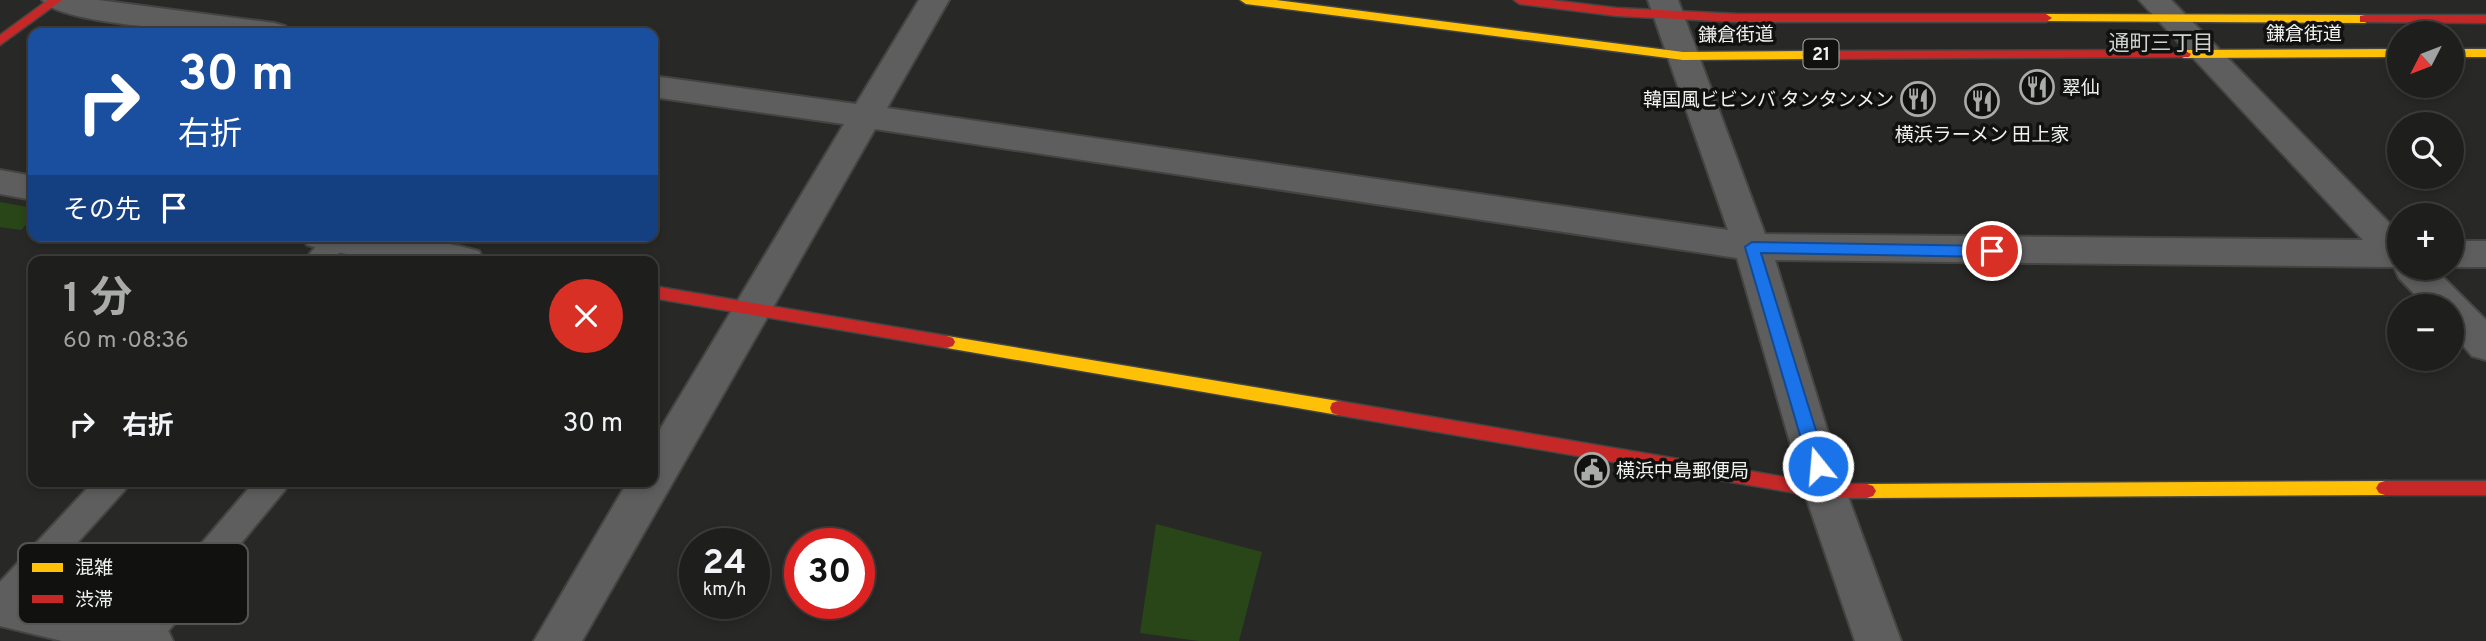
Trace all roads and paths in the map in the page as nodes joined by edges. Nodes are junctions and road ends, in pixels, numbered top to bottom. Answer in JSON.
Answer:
{"nodes":[{"id":1,"x":57,"y":0,"type":"edge"},
{"id":2,"x":934,"y":0,"type":"edge"},
{"id":3,"x":1246,"y":0,"type":"edge"},
{"id":4,"x":1520,"y":0,"type":"edge"},
{"id":5,"x":1666,"y":8,"type":"edge"},
{"id":6,"x":2163,"y":10,"type":"edge"},
{"id":7,"x":2486,"y":19,"type":"edge"},
{"id":8,"x":237,"y":28,"type":"edge"},
{"id":9,"x":0,"y":41,"type":"edge"},
{"id":10,"x":2387,"y":53,"type":"edge"},
{"id":11,"x":2464,"y":53,"type":"edge"},
{"id":12,"x":2486,"y":53,"type":"edge"},
{"id":13,"x":2206,"y":55,"type":"junction"},
{"id":14,"x":1684,"y":56,"type":"junction"},
{"id":15,"x":658,"y":87,"type":"edge"},
{"id":16,"x":867,"y":117,"type":"junction"},
{"id":17,"x":0,"y":182,"type":"edge"},
{"id":18,"x":28,"y":187,"type":"edge"},
{"id":19,"x":2387,"y":242,"type":"edge"},
{"id":20,"x":324,"y":245,"type":"edge"},
{"id":21,"x":1752,"y":247,"type":"junction"},
{"id":22,"x":2387,"y":254,"type":"edge"},
{"id":23,"x":2464,"y":254,"type":"edge"},
{"id":24,"x":2486,"y":254,"type":"edge"},
{"id":25,"x":426,"y":256,"type":"edge"},
{"id":26,"x":2423,"y":280,"type":"edge"},
{"id":27,"x":658,"y":293,"type":"edge"},
{"id":28,"x":2437,"y":294,"type":"edge"},
{"id":29,"x":752,"y":309,"type":"junction"},
{"id":30,"x":2464,"y":322,"type":"edge"},
{"id":31,"x":2486,"y":345,"type":"edge"},
{"id":32,"x":658,"y":470,"type":"edge"},
{"id":33,"x":109,"y":487,"type":"edge"},
{"id":34,"x":269,"y":487,"type":"edge"},
{"id":35,"x":648,"y":487,"type":"edge"},
{"id":36,"x":2486,"y":488,"type":"edge"},
{"id":37,"x":1825,"y":491,"type":"junction"},
{"id":38,"x":57,"y":543,"type":"edge"},
{"id":39,"x":224,"y":543,"type":"edge"},
{"id":40,"x":18,"y":586,"type":"edge"},
{"id":41,"x":0,"y":606,"type":"edge"},
{"id":42,"x":18,"y":610,"type":"edge"},
{"id":43,"x":77,"y":624,"type":"edge"},
{"id":44,"x":159,"y":624,"type":"edge"},
{"id":45,"x":146,"y":640,"type":"edge"},
{"id":46,"x":557,"y":641,"type":"edge"},
{"id":47,"x":1878,"y":641,"type":"edge"}],
"edges":[{"from":1,"to":8,"type":"street"},
{"from":1,"to":9,"type":"main road"},
{"from":2,"to":16,"type":"street"},
{"from":3,"to":14,"type":"main road","name":"鎌倉街道","number":"21"},
{"from":4,"to":5,"type":"main road","name":"鎌倉街道","number":"21"},
{"from":5,"to":6,"type":"main road","name":"鎌倉街道","number":"21"},
{"from":5,"to":14,"type":"street"},
{"from":6,"to":7,"type":"main road","name":"鎌倉街道","number":"21"},
{"from":6,"to":13,"type":"street"},
{"from":10,"to":13,"type":"main road","name":"鎌倉街道","number":"21"},
{"from":11,"to":12,"type":"main road"},
{"from":13,"to":14,"type":"main road","name":"鎌倉街道","number":"21"},
{"from":13,"to":19,"type":"street"},
{"from":14,"to":21,"type":"street"},
{"from":15,"to":16,"type":"street"},
{"from":16,"to":21,"type":"street"},
{"from":16,"to":29,"type":"street"},
{"from":17,"to":18,"type":"street"},
{"from":20,"to":25,"type":"street"},
{"from":21,"to":22,"type":"street"},
{"from":21,"to":37,"type":"street"},
{"from":23,"to":24,"type":"street"},
{"from":26,"to":28,"type":"street"},
{"from":27,"to":29,"type":"main road"},
{"from":29,"to":32,"type":"street"},
{"from":29,"to":37,"type":"main road"},
{"from":30,"to":31,"type":"street"},
{"from":33,"to":38,"type":"lane"},
{"from":34,"to":39,"type":"lane"},
{"from":35,"to":46,"type":"street"},
{"from":36,"to":37,"type":"main road"},
{"from":37,"to":47,"type":"street"},
{"from":40,"to":41,"type":"lane"},
{"from":41,"to":42,"type":"street"},
{"from":43,"to":45,"type":"street"},
{"from":44,"to":45,"type":"lane"}]}
